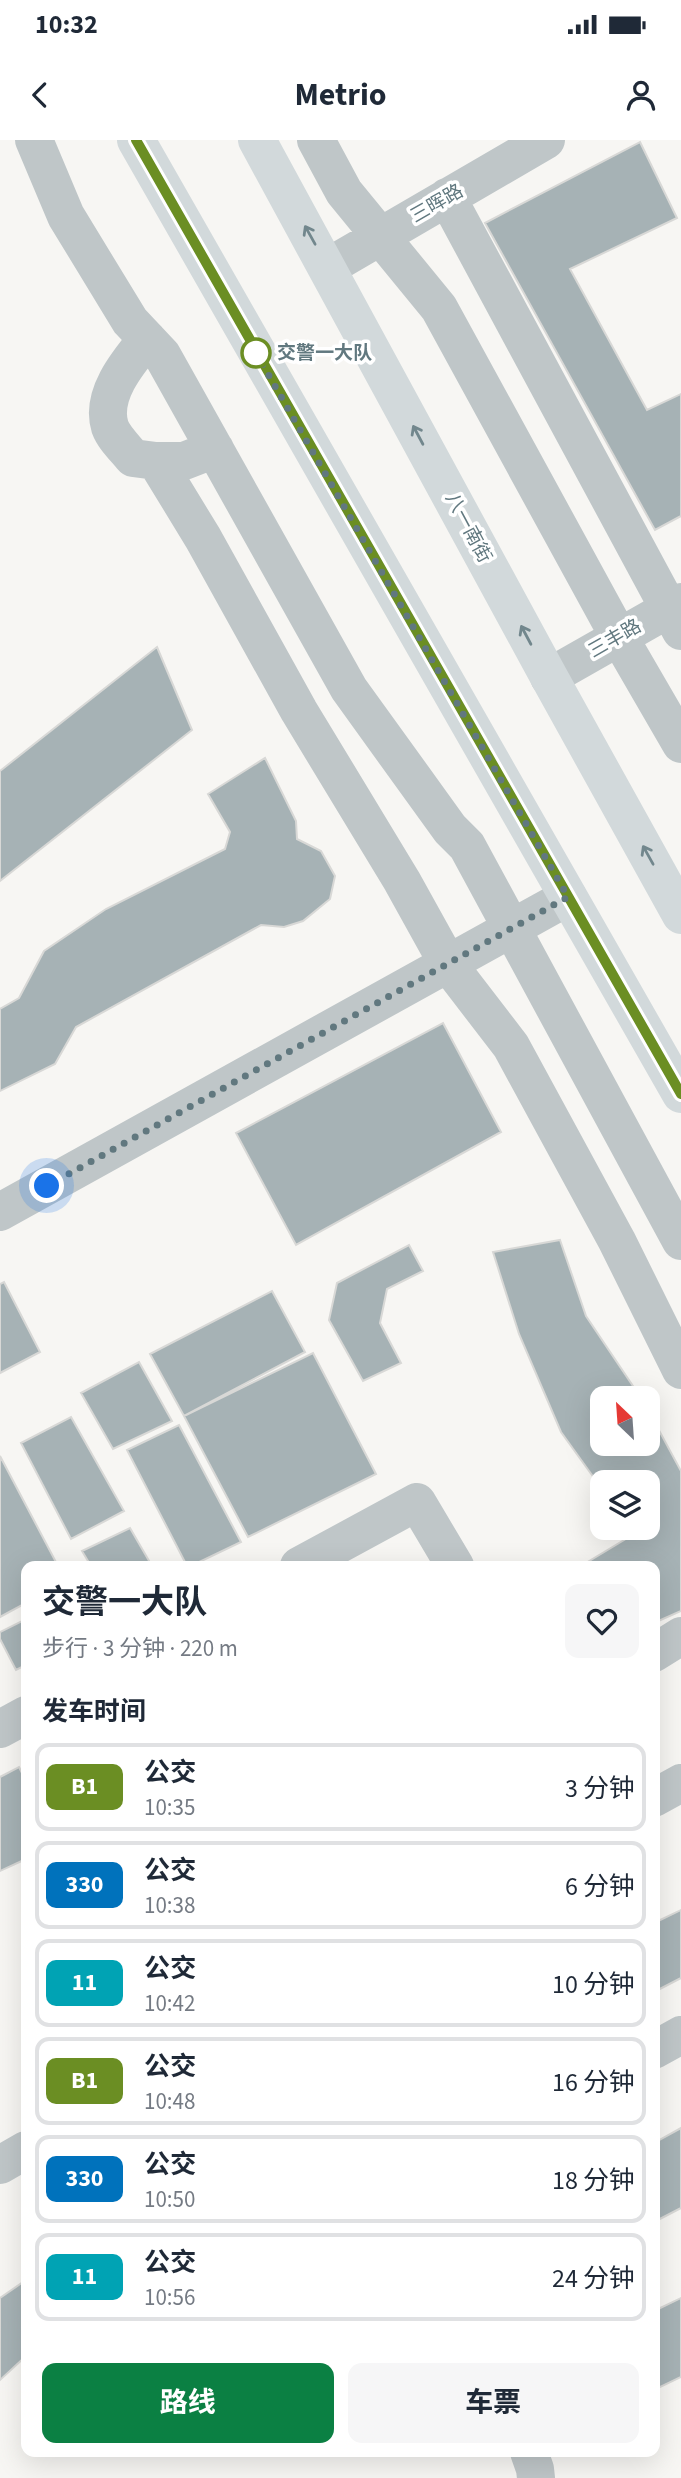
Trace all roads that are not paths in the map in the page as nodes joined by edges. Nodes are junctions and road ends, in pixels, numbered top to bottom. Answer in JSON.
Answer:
{"nodes":[{"id":1,"x":34,"y":140,"type":"edge"},
{"id":2,"x":136,"y":140,"type":"edge"},
{"id":3,"x":257,"y":140,"type":"edge"},
{"id":4,"x":316,"y":140,"type":"edge"},
{"id":5,"x":546,"y":140,"type":"edge"},
{"id":6,"x":447,"y":197,"type":"junction"},
{"id":7,"x":380,"y":237,"type":"junction"},
{"id":8,"x":328,"y":267,"type":"junction"},
{"id":9,"x":147,"y":339,"type":"junction"},
{"id":10,"x":215,"y":449,"type":"junction"},
{"id":11,"x":156,"y":461,"type":"junction"},
{"id":12,"x":677,"y":614,"type":"edge"},
{"id":13,"x":619,"y":637,"type":"junction"},
{"id":14,"x":549,"y":677,"type":"junction"},
{"id":15,"x":681,"y":744,"type":"edge"},
{"id":16,"x":568,"y":897,"type":"junction"},
{"id":17,"x":681,"y":915,"type":"edge"},
{"id":18,"x":513,"y":928,"type":"junction"},
{"id":19,"x":448,"y":964,"type":"junction"},
{"id":20,"x":681,"y":1094,"type":"edge"},
{"id":21,"x":0,"y":1212,"type":"edge"},
{"id":22,"x":681,"y":1241,"type":"edge"},
{"id":23,"x":681,"y":1370,"type":"edge"},
{"id":24,"x":308,"y":1561,"type":"edge"},
{"id":25,"x":452,"y":1561,"type":"edge"},
{"id":26,"x":681,"y":1636,"type":"edge"},
{"id":27,"x":660,"y":1649,"type":"edge"},
{"id":28,"x":21,"y":1718,"type":"edge"},
{"id":29,"x":0,"y":1729,"type":"edge"},
{"id":30,"x":681,"y":1783,"type":"edge"},
{"id":31,"x":660,"y":1795,"type":"edge"},
{"id":32,"x":681,"y":2035,"type":"edge"},
{"id":33,"x":660,"y":2047,"type":"edge"},
{"id":34,"x":21,"y":2153,"type":"edge"},
{"id":35,"x":0,"y":2165,"type":"edge"},
{"id":36,"x":531,"y":2457,"type":"edge"},
{"id":37,"x":536,"y":2478,"type":"edge"}],
"edges":[{"from":1,"to":9,"type":"street"},
{"from":2,"to":16,"type":"main road"},
{"from":8,"to":3,"type":"main road","name":"八一南街","one_way":true},
{"from":4,"to":7,"type":"street"},
{"from":5,"to":6,"type":"street","name":"三晖路"},
{"from":6,"to":7,"type":"street","name":"三晖路"},
{"from":6,"to":12,"type":"street"},
{"from":7,"to":8,"type":"street","name":"三晖路"},
{"from":7,"to":13,"type":"street"},
{"from":14,"to":8,"type":"main road","name":"八一南街","one_way":true},
{"from":9,"to":10,"type":"street"},
{"from":9,"to":11,"type":"street"},
{"from":10,"to":11,"type":"street"},
{"from":10,"to":18,"type":"street"},
{"from":11,"to":19,"type":"street"},
{"from":12,"to":13,"type":"street","name":"三丰路"},
{"from":13,"to":14,"type":"street","name":"三丰路"},
{"from":13,"to":15,"type":"street"},
{"from":17,"to":14,"type":"main road","name":"八一南街","one_way":true},
{"from":16,"to":18,"type":"street"},
{"from":16,"to":20,"type":"main road"},
{"from":18,"to":19,"type":"street"},
{"from":18,"to":22,"type":"street"},
{"from":19,"to":21,"type":"street"},
{"from":19,"to":23,"type":"street"},
{"from":24,"to":25,"type":"street"},
{"from":26,"to":27,"type":"street"},
{"from":28,"to":29,"type":"street"},
{"from":30,"to":31,"type":"street"},
{"from":32,"to":33,"type":"street"},
{"from":34,"to":35,"type":"street"},
{"from":36,"to":37,"type":"street"}]}
